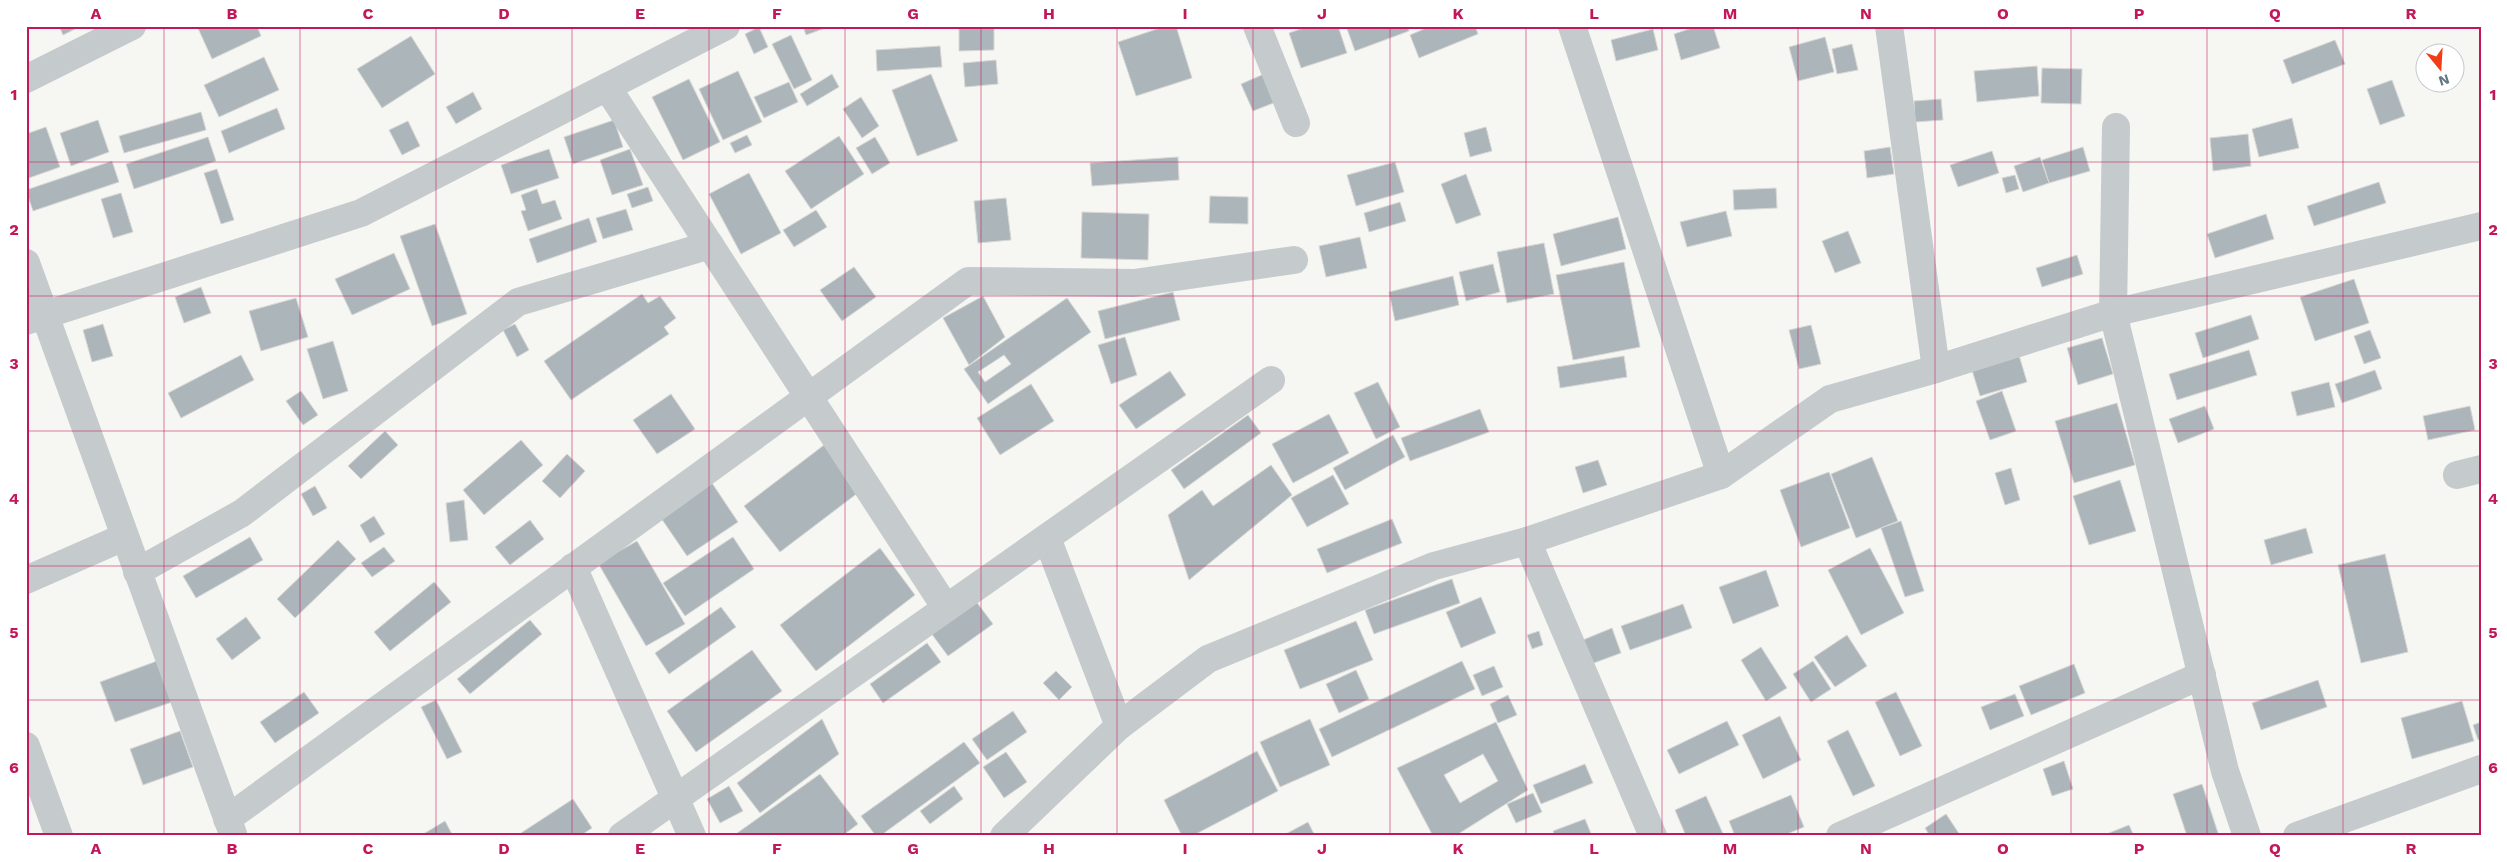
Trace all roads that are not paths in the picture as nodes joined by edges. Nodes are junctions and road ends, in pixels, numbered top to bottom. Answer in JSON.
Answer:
{"nodes":[{"id":1,"x":132,"y":26,"type":"edge"},
{"id":2,"x":726,"y":26,"type":"edge"},
{"id":3,"x":1257,"y":26,"type":"edge"},
{"id":4,"x":1572,"y":26,"type":"edge"},
{"id":5,"x":1889,"y":26,"type":"edge"},
{"id":6,"x":26,"y":79,"type":"edge"},
{"id":7,"x":607,"y":87,"type":"junction"},
{"id":8,"x":1296,"y":123,"type":"dead end"},
{"id":9,"x":2116,"y":127,"type":"dead end"},
{"id":10,"x":2481,"y":226,"type":"edge"},
{"id":11,"x":710,"y":245,"type":"junction"},
{"id":12,"x":1294,"y":260,"type":"dead end"},
{"id":13,"x":26,"y":263,"type":"edge"},
{"id":14,"x":2113,"y":313,"type":"junction"},
{"id":15,"x":35,"y":318,"type":"edge"},
{"id":16,"x":1936,"y":369,"type":"junction"},
{"id":17,"x":1272,"y":380,"type":"dead end"},
{"id":18,"x":808,"y":396,"type":"junction"},
{"id":19,"x":1721,"y":475,"type":"junction"},
{"id":20,"x":124,"y":537,"type":"junction"},
{"id":21,"x":1047,"y":538,"type":"junction"},
{"id":22,"x":1527,"y":542,"type":"junction"},
{"id":23,"x":573,"y":566,"type":"junction"},
{"id":24,"x":137,"y":572,"type":"junction"},
{"id":25,"x":26,"y":580,"type":"edge"},
{"id":26,"x":946,"y":608,"type":"junction"},
{"id":27,"x":2202,"y":675,"type":"junction"},
{"id":28,"x":1119,"y":726,"type":"junction"},
{"id":29,"x":26,"y":746,"type":"edge"},
{"id":30,"x":2481,"y":769,"type":"edge"},
{"id":31,"x":676,"y":798,"type":"junction"},
{"id":32,"x":230,"y":827,"type":"edge"},
{"id":33,"x":59,"y":836,"type":"edge"},
{"id":34,"x":622,"y":836,"type":"edge"},
{"id":35,"x":692,"y":836,"type":"edge"},
{"id":36,"x":1004,"y":836,"type":"edge"},
{"id":37,"x":1653,"y":836,"type":"edge"},
{"id":38,"x":1840,"y":836,"type":"edge"},
{"id":39,"x":2247,"y":836,"type":"edge"},
{"id":40,"x":2297,"y":836,"type":"edge"}],
"edges":[{"from":1,"to":6,"type":"street"},
{"from":2,"to":7,"type":"street"},
{"from":3,"to":8,"type":"street"},
{"from":4,"to":19,"type":"street"},
{"from":5,"to":16,"type":"street"},
{"from":7,"to":11,"type":"street"},
{"from":7,"to":15,"type":"street"},
{"from":9,"to":14,"type":"street"},
{"from":10,"to":14,"type":"street"},
{"from":11,"to":18,"type":"street"},
{"from":11,"to":24,"type":"street"},
{"from":12,"to":18,"type":"street"},
{"from":13,"to":15,"type":"street"},
{"from":14,"to":16,"type":"street"},
{"from":14,"to":27,"type":"street"},
{"from":15,"to":20,"type":"street"},
{"from":16,"to":19,"type":"street"},
{"from":17,"to":21,"type":"street"},
{"from":18,"to":23,"type":"street"},
{"from":18,"to":26,"type":"street"},
{"from":19,"to":22,"type":"street"},
{"from":20,"to":24,"type":"street"},
{"from":20,"to":25,"type":"street"},
{"from":21,"to":26,"type":"street"},
{"from":21,"to":28,"type":"street"},
{"from":22,"to":28,"type":"street"},
{"from":22,"to":37,"type":"street"},
{"from":23,"to":31,"type":"street"},
{"from":23,"to":32,"type":"street"},
{"from":24,"to":32,"type":"street"},
{"from":26,"to":31,"type":"street"},
{"from":27,"to":38,"type":"street"},
{"from":27,"to":39,"type":"street"},
{"from":28,"to":36,"type":"street"},
{"from":29,"to":33,"type":"street"},
{"from":30,"to":40,"type":"street"},
{"from":31,"to":34,"type":"street"},
{"from":31,"to":35,"type":"street"}]}
